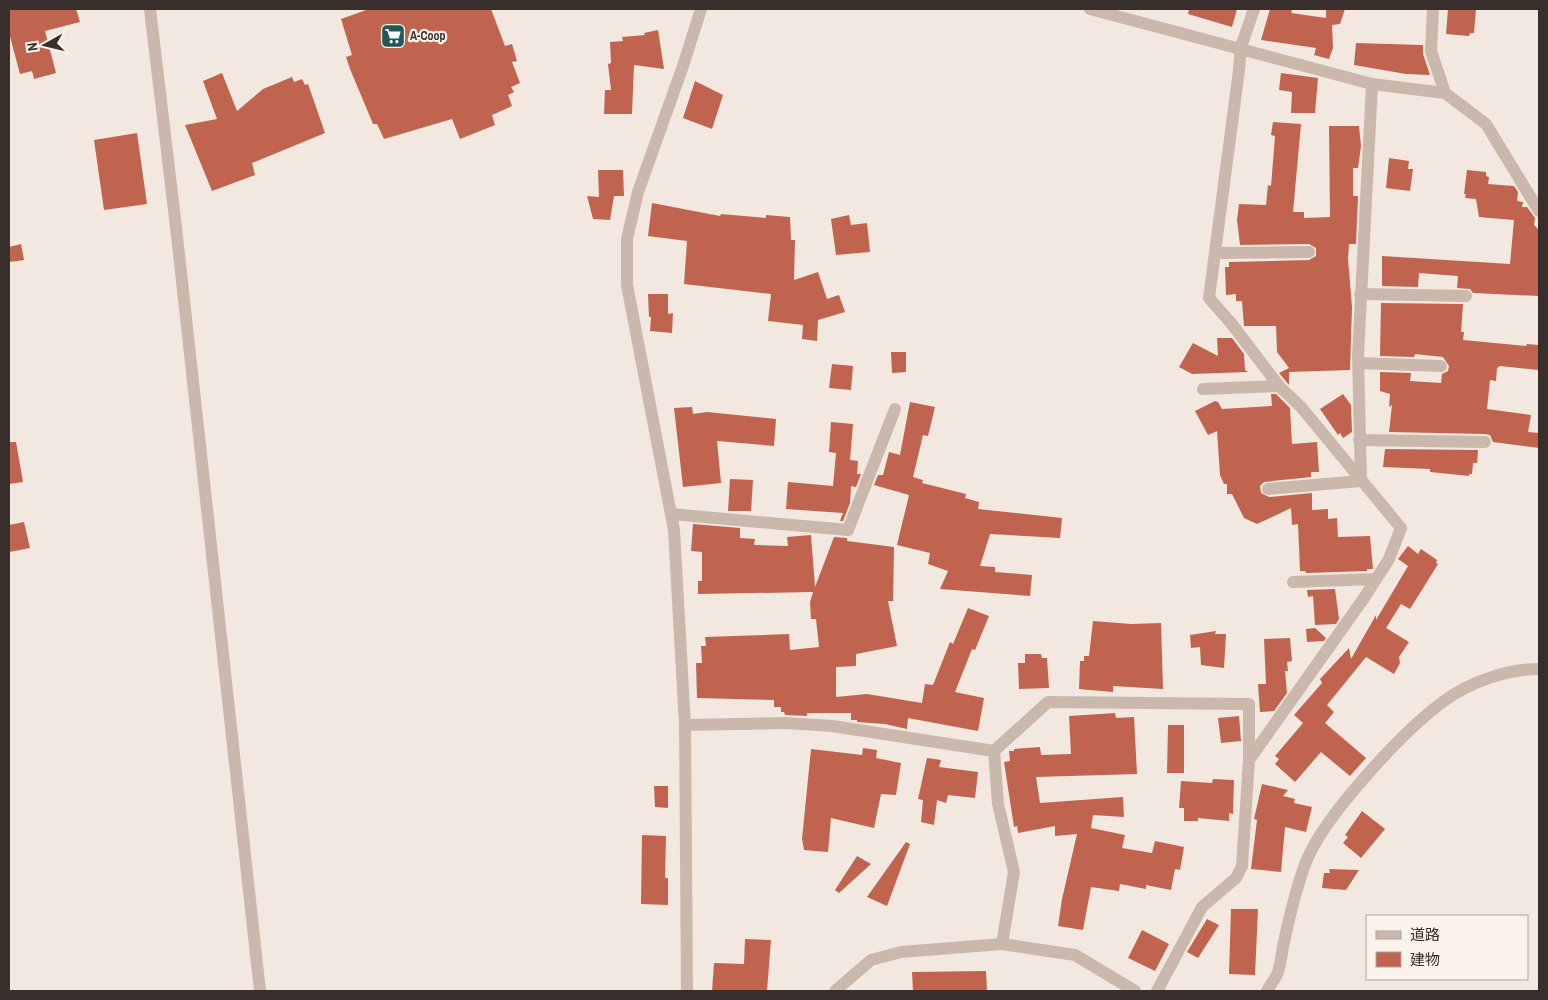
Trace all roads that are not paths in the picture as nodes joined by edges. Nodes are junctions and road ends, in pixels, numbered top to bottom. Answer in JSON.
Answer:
{"nodes":[{"id":1,"x":150,"y":9,"type":"edge"},
{"id":2,"x":700,"y":9,"type":"edge"},
{"id":3,"x":1090,"y":9,"type":"edge"},
{"id":4,"x":1254,"y":9,"type":"edge"},
{"id":5,"x":1433,"y":9,"type":"edge"},
{"id":6,"x":1240,"y":47,"type":"junction"},
{"id":7,"x":1372,"y":84,"type":"junction"},
{"id":8,"x":1445,"y":93,"type":"junction"},
{"id":9,"x":1539,"y":211,"type":"edge"},
{"id":10,"x":1309,"y":252,"type":"dead end"},
{"id":11,"x":1215,"y":253,"type":"junction"},
{"id":12,"x":1360,"y":294,"type":"junction"},
{"id":13,"x":1466,"y":296,"type":"dead end"},
{"id":14,"x":1358,"y":363,"type":"junction"},
{"id":15,"x":1441,"y":366,"type":"dead end"},
{"id":16,"x":1279,"y":386,"type":"junction"},
{"id":17,"x":1203,"y":389,"type":"dead end"},
{"id":18,"x":895,"y":409,"type":"dead end"},
{"id":19,"x":1359,"y":440,"type":"junction"},
{"id":20,"x":1485,"y":442,"type":"dead end"},
{"id":21,"x":1361,"y":481,"type":"junction"},
{"id":22,"x":1268,"y":489,"type":"dead end"},
{"id":23,"x":671,"y":514,"type":"junction"},
{"id":24,"x":1376,"y":579,"type":"junction"},
{"id":25,"x":1293,"y":582,"type":"dead end"},
{"id":26,"x":1539,"y":669,"type":"edge"},
{"id":27,"x":685,"y":726,"type":"junction"},
{"id":28,"x":994,"y":751,"type":"junction"},
{"id":29,"x":1249,"y":760,"type":"junction"},
{"id":30,"x":1002,"y":944,"type":"junction"},
{"id":31,"x":260,"y":991,"type":"edge"},
{"id":32,"x":687,"y":991,"type":"edge"},
{"id":33,"x":835,"y":991,"type":"edge"},
{"id":34,"x":1135,"y":991,"type":"edge"},
{"id":35,"x":1157,"y":991,"type":"edge"},
{"id":36,"x":1267,"y":991,"type":"edge"}],
"edges":[{"from":1,"to":31,"type":"street"},
{"from":2,"to":23,"type":"street"},
{"from":3,"to":6,"type":"street"},
{"from":4,"to":6,"type":"street"},
{"from":5,"to":8,"type":"street"},
{"from":6,"to":7,"type":"street"},
{"from":6,"to":11,"type":"street"},
{"from":7,"to":8,"type":"street"},
{"from":7,"to":12,"type":"street"},
{"from":8,"to":9,"type":"street"},
{"from":10,"to":11,"type":"street"},
{"from":11,"to":16,"type":"street"},
{"from":12,"to":13,"type":"street"},
{"from":12,"to":14,"type":"street"},
{"from":14,"to":15,"type":"street"},
{"from":14,"to":19,"type":"street"},
{"from":16,"to":17,"type":"street"},
{"from":16,"to":21,"type":"street"},
{"from":18,"to":23,"type":"street"},
{"from":19,"to":20,"type":"street"},
{"from":19,"to":21,"type":"street"},
{"from":21,"to":22,"type":"street"},
{"from":21,"to":24,"type":"street"},
{"from":23,"to":27,"type":"street"},
{"from":24,"to":25,"type":"street"},
{"from":24,"to":29,"type":"street"},
{"from":26,"to":36,"type":"street"},
{"from":27,"to":28,"type":"street"},
{"from":27,"to":32,"type":"street"},
{"from":28,"to":29,"type":"street"},
{"from":28,"to":30,"type":"street"},
{"from":29,"to":35,"type":"street"},
{"from":30,"to":33,"type":"street"},
{"from":30,"to":34,"type":"street"}]}
